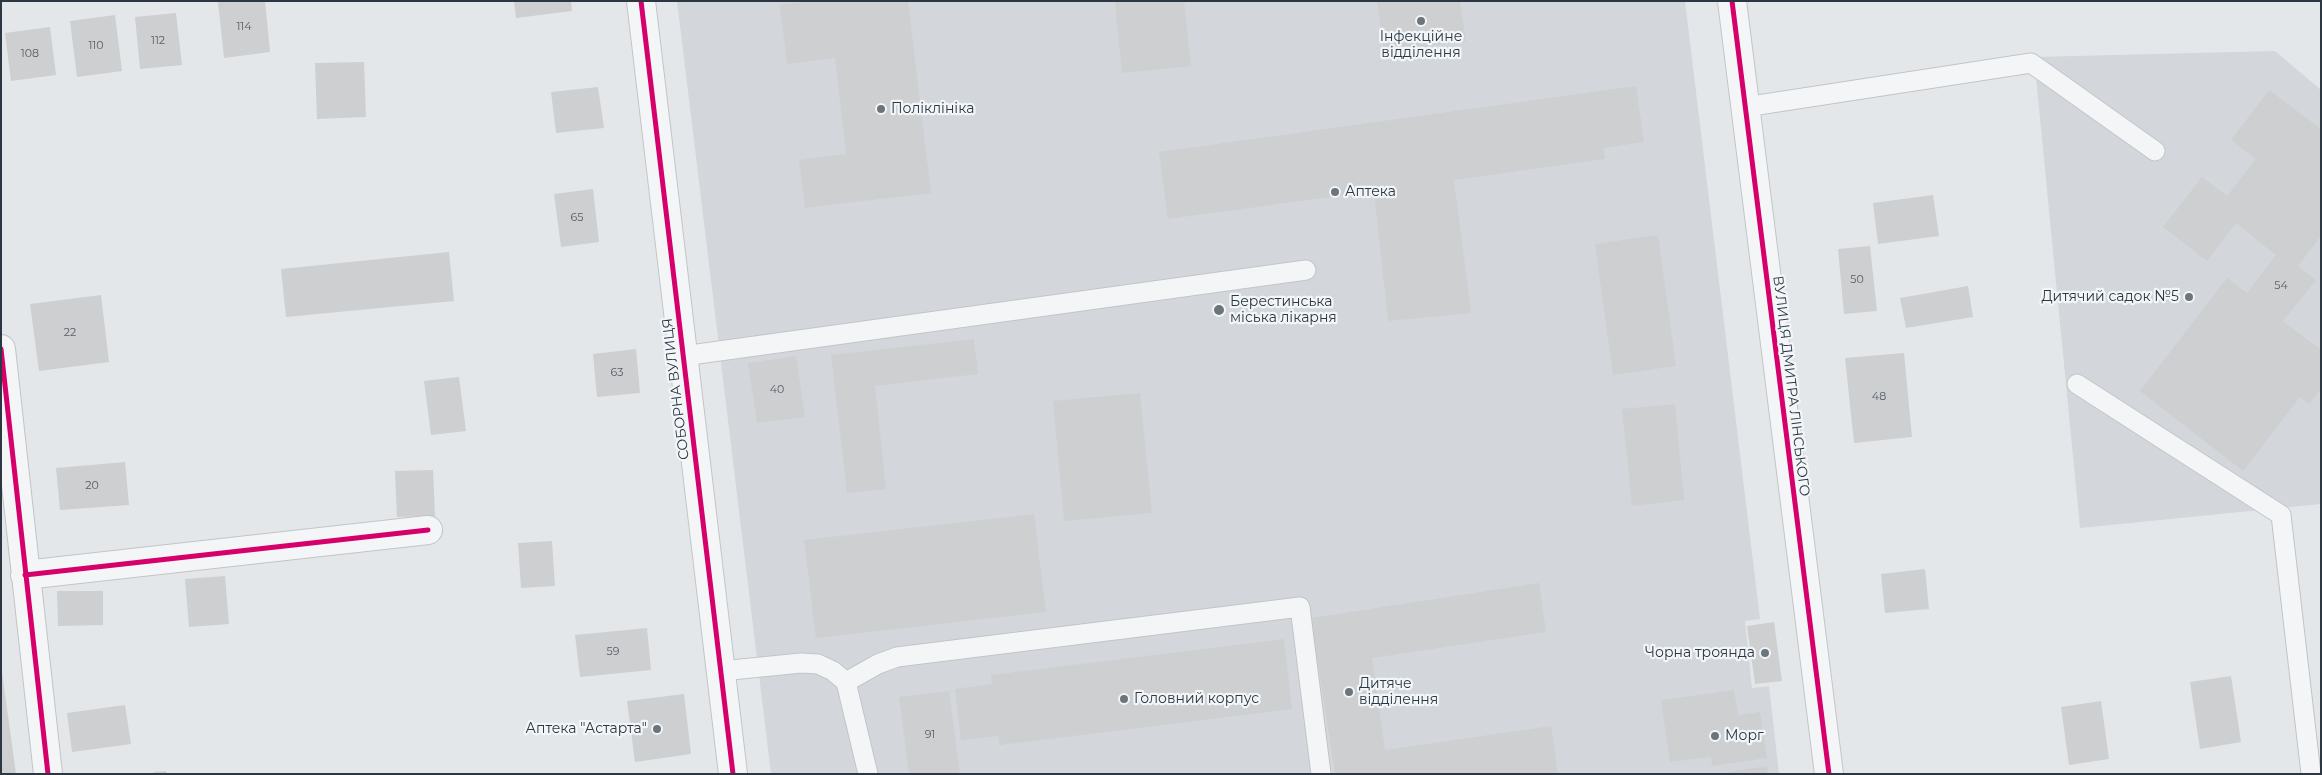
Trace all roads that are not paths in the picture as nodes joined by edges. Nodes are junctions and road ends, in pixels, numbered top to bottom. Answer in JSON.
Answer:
{"nodes":[{"id":1,"x":641,"y":1,"type":"edge"},
{"id":2,"x":1732,"y":1,"type":"edge"},
{"id":3,"x":1745,"y":107,"type":"junction"},
{"id":4,"x":2155,"y":152,"type":"dead end"},
{"id":5,"x":1306,"y":270,"type":"dead end"},
{"id":6,"x":1,"y":349,"type":"edge"},
{"id":7,"x":683,"y":356,"type":"junction"},
{"id":8,"x":2076,"y":384,"type":"dead end"},
{"id":9,"x":428,"y":530,"type":"dead end"},
{"id":10,"x":25,"y":575,"type":"junction"},
{"id":11,"x":721,"y":671,"type":"junction"},
{"id":12,"x":846,"y":682,"type":"junction"},
{"id":13,"x":48,"y":774,"type":"edge"},
{"id":14,"x":733,"y":774,"type":"edge"},
{"id":15,"x":868,"y":774,"type":"edge"},
{"id":16,"x":1321,"y":774,"type":"edge"},
{"id":17,"x":1829,"y":774,"type":"edge"},
{"id":18,"x":2310,"y":774,"type":"edge"}],
"edges":[{"from":1,"to":7,"type":"street","name":"СОБОРНА ВУЛИЦЯ"},
{"from":2,"to":3,"type":"street","name":"ВУЛИЦЯ ДМИТРА ЛІНСЬКОГО"},
{"from":3,"to":4,"type":"lane"},
{"from":3,"to":17,"type":"street","name":"ВУЛИЦЯ ДМИТРА ЛІНСЬКОГО"},
{"from":5,"to":7,"type":"lane"},
{"from":6,"to":10,"type":"street"},
{"from":7,"to":11,"type":"street","name":"СОБОРНА ВУЛИЦЯ"},
{"from":8,"to":18,"type":"lane"},
{"from":9,"to":10,"type":"street"},
{"from":10,"to":13,"type":"street"},
{"from":11,"to":12,"type":"lane"},
{"from":11,"to":14,"type":"street","name":"СОБОРНА ВУЛИЦЯ"},
{"from":12,"to":15,"type":"lane"},
{"from":12,"to":16,"type":"lane"}]}
